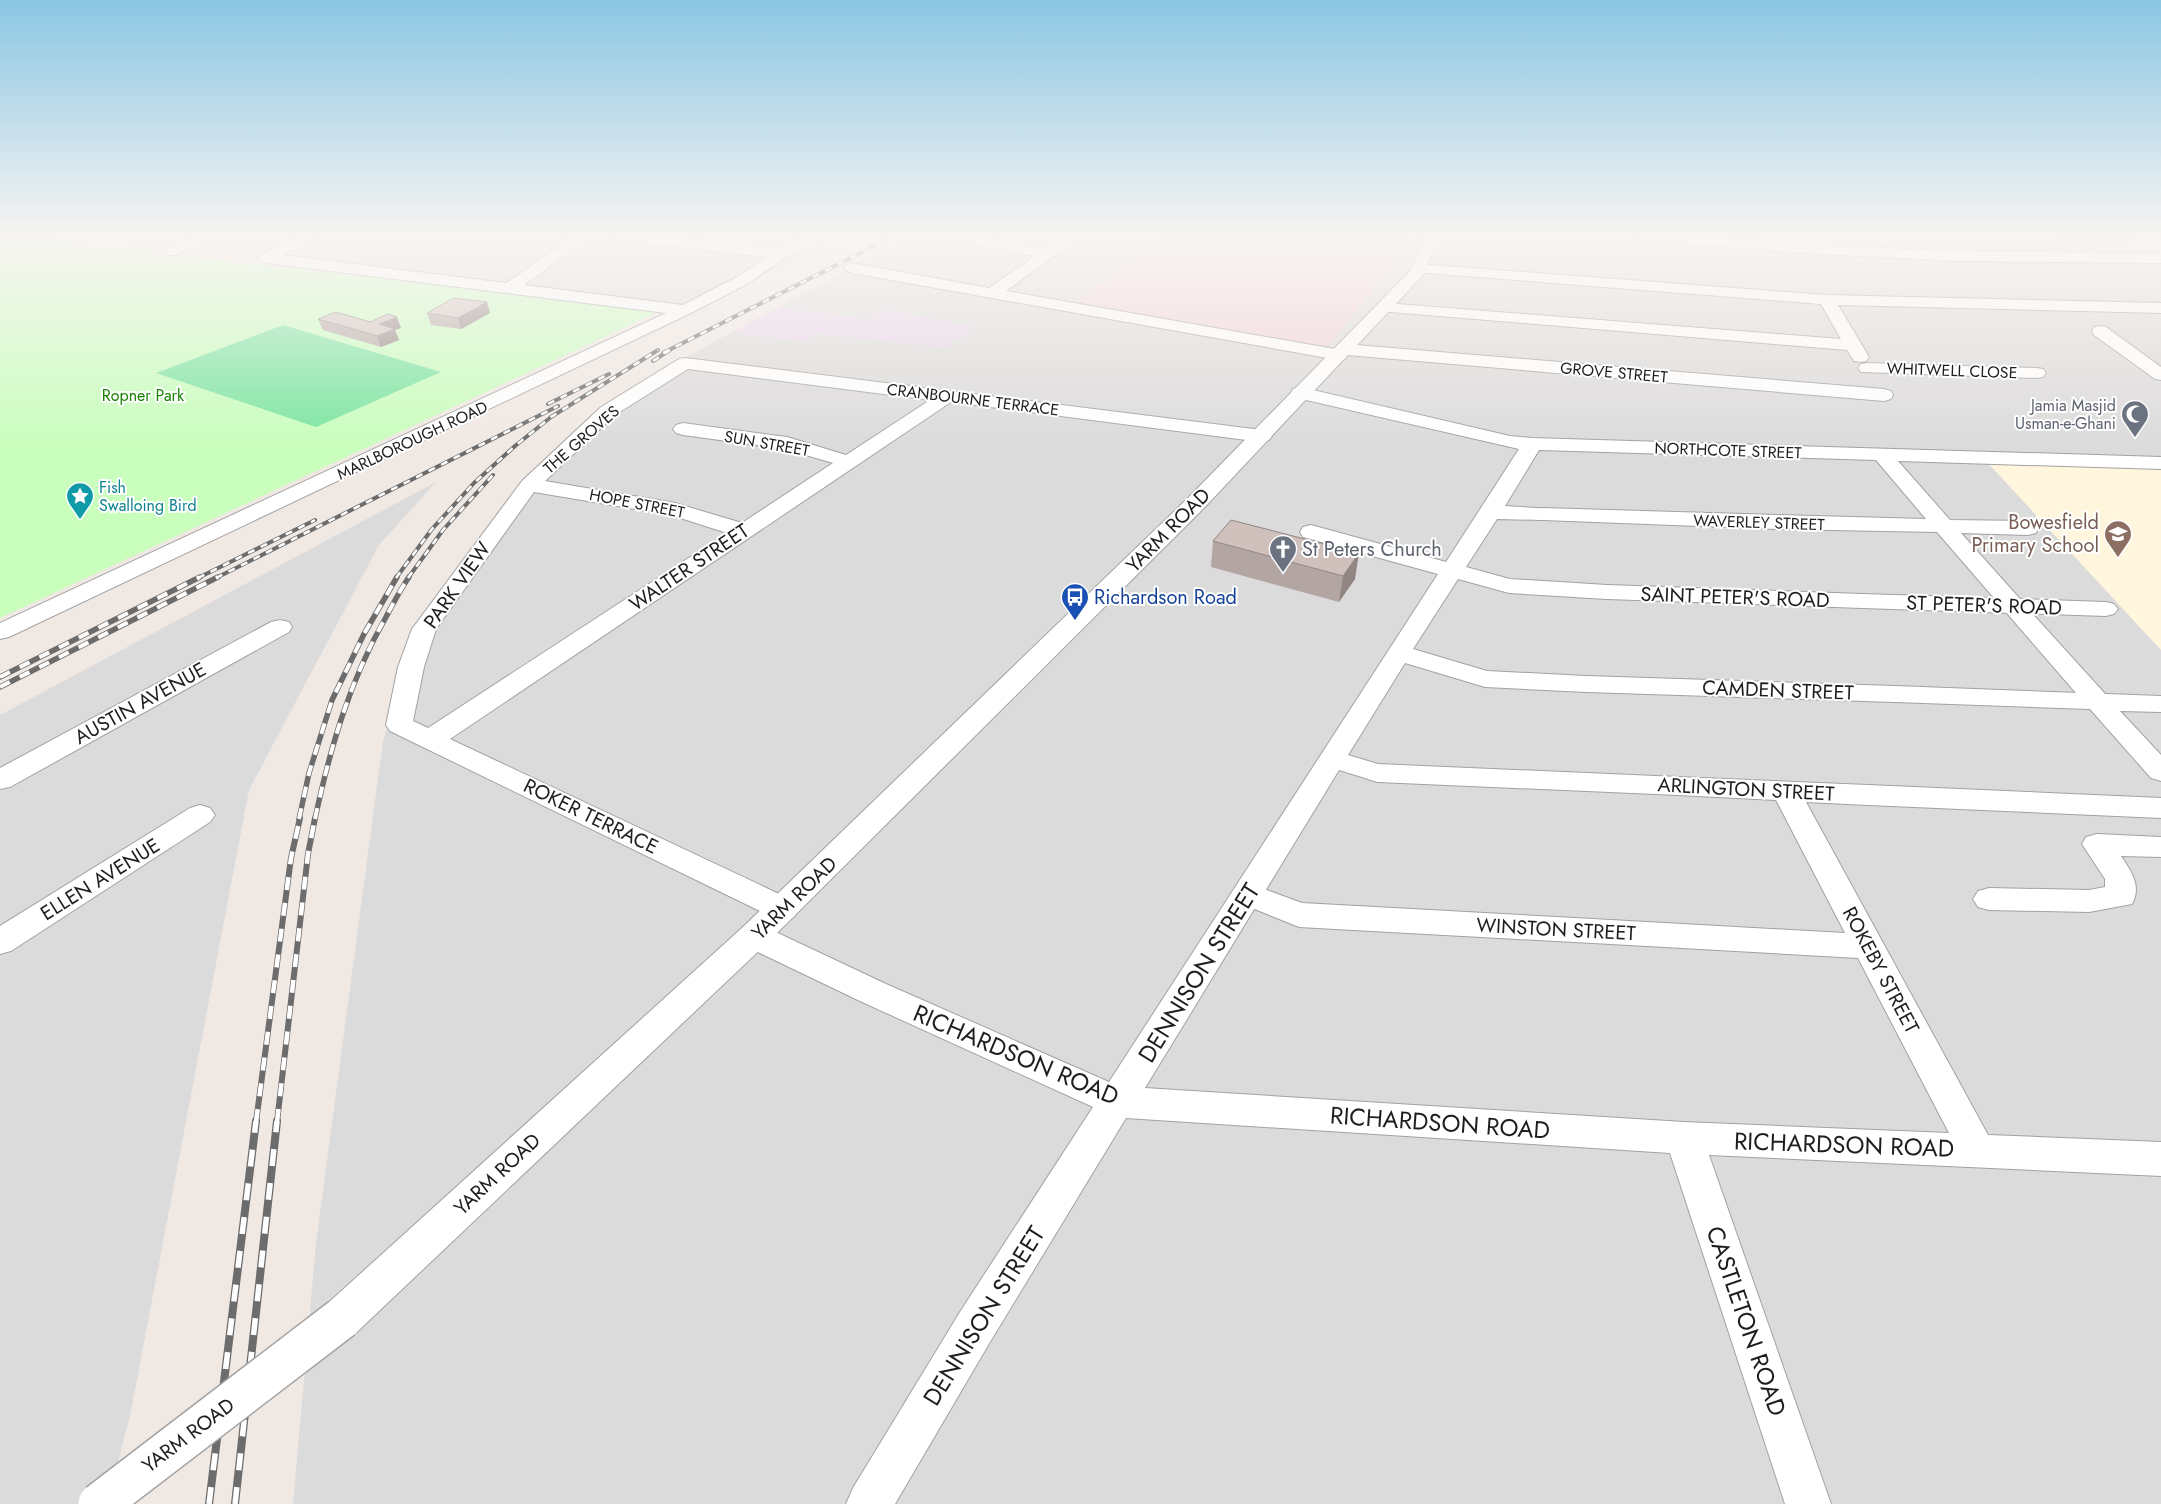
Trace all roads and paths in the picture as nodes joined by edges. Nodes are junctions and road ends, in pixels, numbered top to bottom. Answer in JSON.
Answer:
{"nodes":[{"id":1,"x":656,"y":306,"type":"edge"},
{"id":2,"x":692,"y":306,"type":"edge"},
{"id":3,"x":1070,"y":306,"type":"edge"},
{"id":4,"x":1830,"y":306,"type":"edge"},
{"id":5,"x":2085,"y":306,"type":"edge"},
{"id":6,"x":1385,"y":308,"type":"joint"},
{"id":7,"x":2161,"y":308,"type":"edge"},
{"id":8,"x":685,"y":310,"type":"junction"},
{"id":9,"x":2100,"y":331,"type":"dead end"},
{"id":10,"x":1852,"y":345,"type":"junction"},
{"id":11,"x":1341,"y":352,"type":"junction"},
{"id":12,"x":685,"y":362,"type":"joint"},
{"id":13,"x":1867,"y":368,"type":"junction"},
{"id":14,"x":2036,"y":373,"type":"dead end"},
{"id":15,"x":2161,"y":375,"type":"edge"},
{"id":16,"x":1300,"y":394,"type":"junction"},
{"id":17,"x":948,"y":396,"type":"junction"},
{"id":18,"x":683,"y":429,"type":"dead end"},
{"id":19,"x":1262,"y":436,"type":"junction"},
{"id":20,"x":1532,"y":444,"type":"junction"},
{"id":21,"x":1881,"y":454,"type":"junction"},
{"id":22,"x":849,"y":462,"type":"junction"},
{"id":23,"x":2161,"y":462,"type":"edge"},
{"id":24,"x":528,"y":484,"type":"junction"},
{"id":25,"x":1492,"y":512,"type":"junction"},
{"id":26,"x":1946,"y":527,"type":"junction"},
{"id":27,"x":2028,"y":528,"type":"dead end"},
{"id":28,"x":744,"y":532,"type":"junction"},
{"id":29,"x":1311,"y":532,"type":"dead end"},
{"id":30,"x":1451,"y":571,"type":"junction"},
{"id":31,"x":1862,"y":601,"type":"joint"},
{"id":32,"x":2013,"y":606,"type":"junction"},
{"id":33,"x":2106,"y":609,"type":"dead end"},
{"id":34,"x":280,"y":626,"type":"dead end"},
{"id":35,"x":0,"y":632,"type":"edge"},
{"id":36,"x":1399,"y":653,"type":"junction"},
{"id":37,"x":2098,"y":702,"type":"junction"},
{"id":38,"x":2161,"y":704,"type":"edge"},
{"id":39,"x":399,"y":725,"type":"joint"},
{"id":40,"x":431,"y":739,"type":"junction"},
{"id":41,"x":1332,"y":759,"type":"junction"},
{"id":42,"x":2161,"y":772,"type":"edge"},
{"id":43,"x":0,"y":780,"type":"edge"},
{"id":44,"x":1786,"y":791,"type":"junction"},
{"id":45,"x":2161,"y":808,"type":"edge"},
{"id":46,"x":200,"y":815,"type":"dead end"},
{"id":47,"x":2161,"y":847,"type":"edge"},
{"id":48,"x":1248,"y":894,"type":"junction"},
{"id":49,"x":1989,"y":899,"type":"dead end"},
{"id":50,"x":783,"y":909,"type":"junction"},
{"id":51,"x":754,"y":936,"type":"junction"},
{"id":52,"x":0,"y":942,"type":"edge"},
{"id":53,"x":1868,"y":946,"type":"junction"},
{"id":54,"x":1118,"y":1102,"type":"junction"},
{"id":55,"x":1684,"y":1138,"type":"junction"},
{"id":56,"x":1977,"y":1150,"type":"junction"},
{"id":57,"x":2161,"y":1159,"type":"edge"},
{"id":58,"x":99,"y":1504,"type":"edge"},
{"id":59,"x":869,"y":1504,"type":"edge"},
{"id":60,"x":1808,"y":1504,"type":"edge"}],
"edges":[{"from":1,"to":8,"type":"street"},
{"from":2,"to":8,"type":"street","name":"MARLBOROUGH ROAD"},
{"from":3,"to":11,"type":"street","name":"GROVE STREET"},
{"from":4,"to":10,"type":"street"},
{"from":5,"to":7,"type":"street"},
{"from":6,"to":10,"type":"street"},
{"from":6,"to":11,"type":"street","name":"YARM ROAD"},
{"from":8,"to":35,"type":"street","name":"MARLBOROUGH ROAD"},
{"from":9,"to":15,"type":"street"},
{"from":10,"to":13,"type":"street"},
{"from":11,"to":13,"type":"street","name":"GROVE STREET"},
{"from":11,"to":16,"type":"street","name":"YARM ROAD"},
{"from":12,"to":17,"type":"street","name":"CRANBOURNE TERRACE"},
{"from":12,"to":24,"type":"street","name":"THE GROVES"},
{"from":13,"to":14,"type":"street","name":"WHITWELL CLOSE"},
{"from":16,"to":19,"type":"street","name":"YARM ROAD"},
{"from":16,"to":20,"type":"street","name":"NORTHCOTE STREET"},
{"from":17,"to":19,"type":"street","name":"CRANBOURNE TERRACE"},
{"from":17,"to":22,"type":"street","name":"WALTER STREET"},
{"from":18,"to":22,"type":"street","name":"SUN STREET"},
{"from":19,"to":50,"type":"street","name":"YARM ROAD"},
{"from":20,"to":21,"type":"street","name":"NORTHCOTE STREET"},
{"from":20,"to":25,"type":"street","name":"DENNISON STREET"},
{"from":21,"to":23,"type":"street","name":"NORTHCOTE STREET"},
{"from":21,"to":26,"type":"street"},
{"from":22,"to":28,"type":"street","name":"WALTER STREET"},
{"from":24,"to":28,"type":"street","name":"HOPE STREET"},
{"from":24,"to":39,"type":"street","name":"PARK VIEW"},
{"from":25,"to":26,"type":"street","name":"WAVERLEY STREET"},
{"from":25,"to":30,"type":"street","name":"DENNISON STREET"},
{"from":26,"to":27,"type":"street","name":"WAVERLEY STREET"},
{"from":26,"to":32,"type":"street"},
{"from":28,"to":40,"type":"street","name":"WALTER STREET"},
{"from":29,"to":30,"type":"street"},
{"from":30,"to":31,"type":"street","name":"SAINT PETER'S ROAD"},
{"from":30,"to":36,"type":"street","name":"DENNISON STREET"},
{"from":31,"to":32,"type":"street","name":"ST PETER'S ROAD"},
{"from":32,"to":33,"type":"street","name":"ST PETER'S ROAD"},
{"from":32,"to":37,"type":"street"},
{"from":34,"to":43,"type":"street","name":"AUSTIN AVENUE"},
{"from":36,"to":37,"type":"street","name":"CAMDEN STREET"},
{"from":36,"to":41,"type":"street","name":"DENNISON STREET"},
{"from":37,"to":38,"type":"street","name":"CAMDEN STREET"},
{"from":37,"to":42,"type":"street"},
{"from":39,"to":40,"type":"street","name":"ROKER TERRACE"},
{"from":40,"to":50,"type":"street","name":"ROKER TERRACE"},
{"from":41,"to":44,"type":"street","name":"ARLINGTON STREET"},
{"from":41,"to":48,"type":"street","name":"DENNISON STREET"},
{"from":44,"to":45,"type":"street","name":"ARLINGTON STREET"},
{"from":44,"to":53,"type":"street","name":"ROKEBY STREET"},
{"from":46,"to":52,"type":"street","name":"ELLEN AVENUE"},
{"from":47,"to":49,"type":"street"},
{"from":48,"to":53,"type":"street","name":"WINSTON STREET"},
{"from":48,"to":54,"type":"street","name":"DENNISON STREET"},
{"from":50,"to":51,"type":"street","name":"YARM ROAD"},
{"from":51,"to":54,"type":"street","name":"RICHARDSON ROAD"},
{"from":51,"to":58,"type":"street","name":"YARM ROAD","bridge":true},
{"from":53,"to":56,"type":"street","name":"ROKEBY STREET"},
{"from":54,"to":55,"type":"street","name":"RICHARDSON ROAD"},
{"from":54,"to":59,"type":"street","name":"DENNISON STREET"},
{"from":55,"to":56,"type":"street","name":"RICHARDSON ROAD"},
{"from":55,"to":60,"type":"street","name":"CASTLETON ROAD"},
{"from":56,"to":57,"type":"street","name":"RICHARDSON ROAD"}]}
